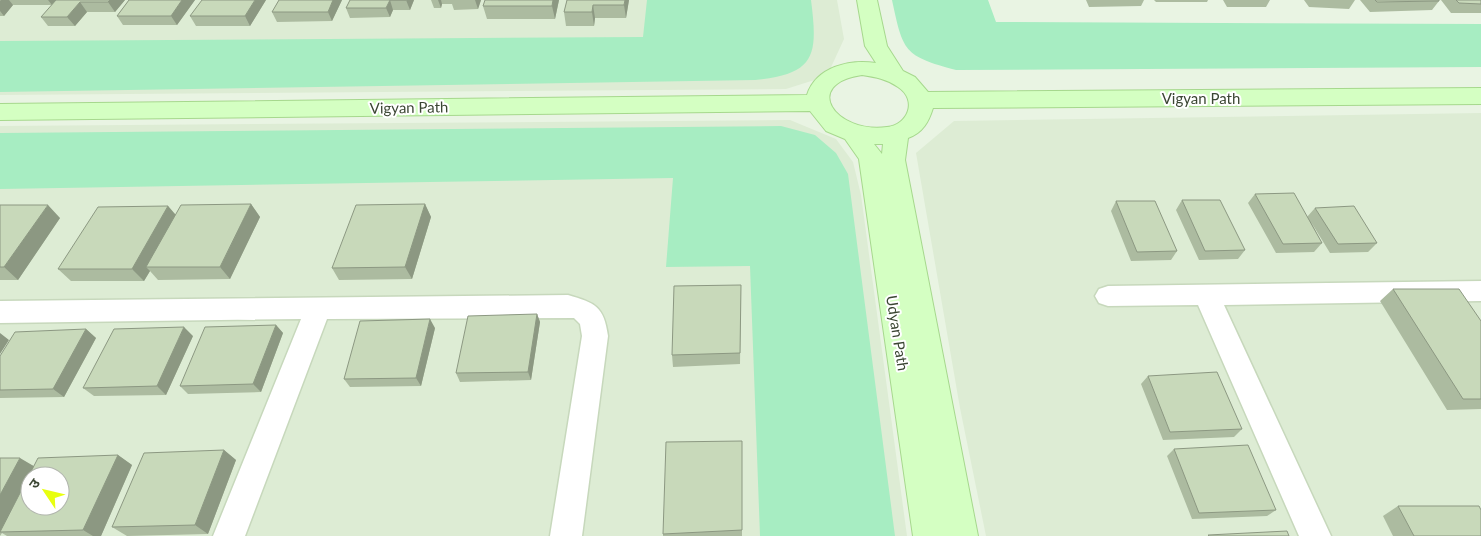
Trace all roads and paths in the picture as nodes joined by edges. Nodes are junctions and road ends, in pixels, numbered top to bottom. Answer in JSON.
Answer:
{"nodes":[{"id":1,"x":849,"y":0,"type":"edge"},
{"id":2,"x":867,"y":0,"type":"edge"},
{"id":3,"x":841,"y":72,"type":"junction"},
{"id":4,"x":893,"y":73,"type":"junction"},
{"id":5,"x":1481,"y":96,"type":"edge"},
{"id":6,"x":921,"y":100,"type":"junction"},
{"id":7,"x":818,"y":103,"type":"junction"},
{"id":8,"x":0,"y":112,"type":"edge"},
{"id":9,"x":897,"y":134,"type":"junction"},
{"id":10,"x":854,"y":135,"type":"junction"},
{"id":11,"x":1481,"y":291,"type":"edge"},
{"id":12,"x":1206,"y":294,"type":"junction"},
{"id":13,"x":1108,"y":296,"type":"dead end"},
{"id":14,"x":318,"y":308,"type":"junction"},
{"id":15,"x":0,"y":312,"type":"edge"},
{"id":16,"x":229,"y":536,"type":"edge"},
{"id":17,"x":566,"y":536,"type":"edge"},
{"id":18,"x":930,"y":536,"type":"edge"},
{"id":19,"x":961,"y":536,"type":"edge"},
{"id":20,"x":1315,"y":536,"type":"edge"}],
"edges":[{"from":1,"to":3,"type":"main road"},
{"from":2,"to":4,"type":"main road"},
{"from":3,"to":4,"type":"main road"},
{"from":3,"to":7,"type":"main road"},
{"from":4,"to":6,"type":"main road"},
{"from":5,"to":6,"type":"main road","name":"Vigyan Path"},
{"from":6,"to":9,"type":"main road"},
{"from":7,"to":8,"type":"main road","name":"Vigyan Path"},
{"from":7,"to":10,"type":"main road"},
{"from":9,"to":10,"type":"main road"},
{"from":9,"to":19,"type":"main road","name":"Udyan Path"},
{"from":10,"to":18,"type":"main road","name":"Udyan Path"},
{"from":11,"to":12,"type":"street"},
{"from":12,"to":13,"type":"street"},
{"from":12,"to":20,"type":"street"},
{"from":14,"to":15,"type":"street"},
{"from":14,"to":16,"type":"street"},
{"from":14,"to":17,"type":"street"}]}
